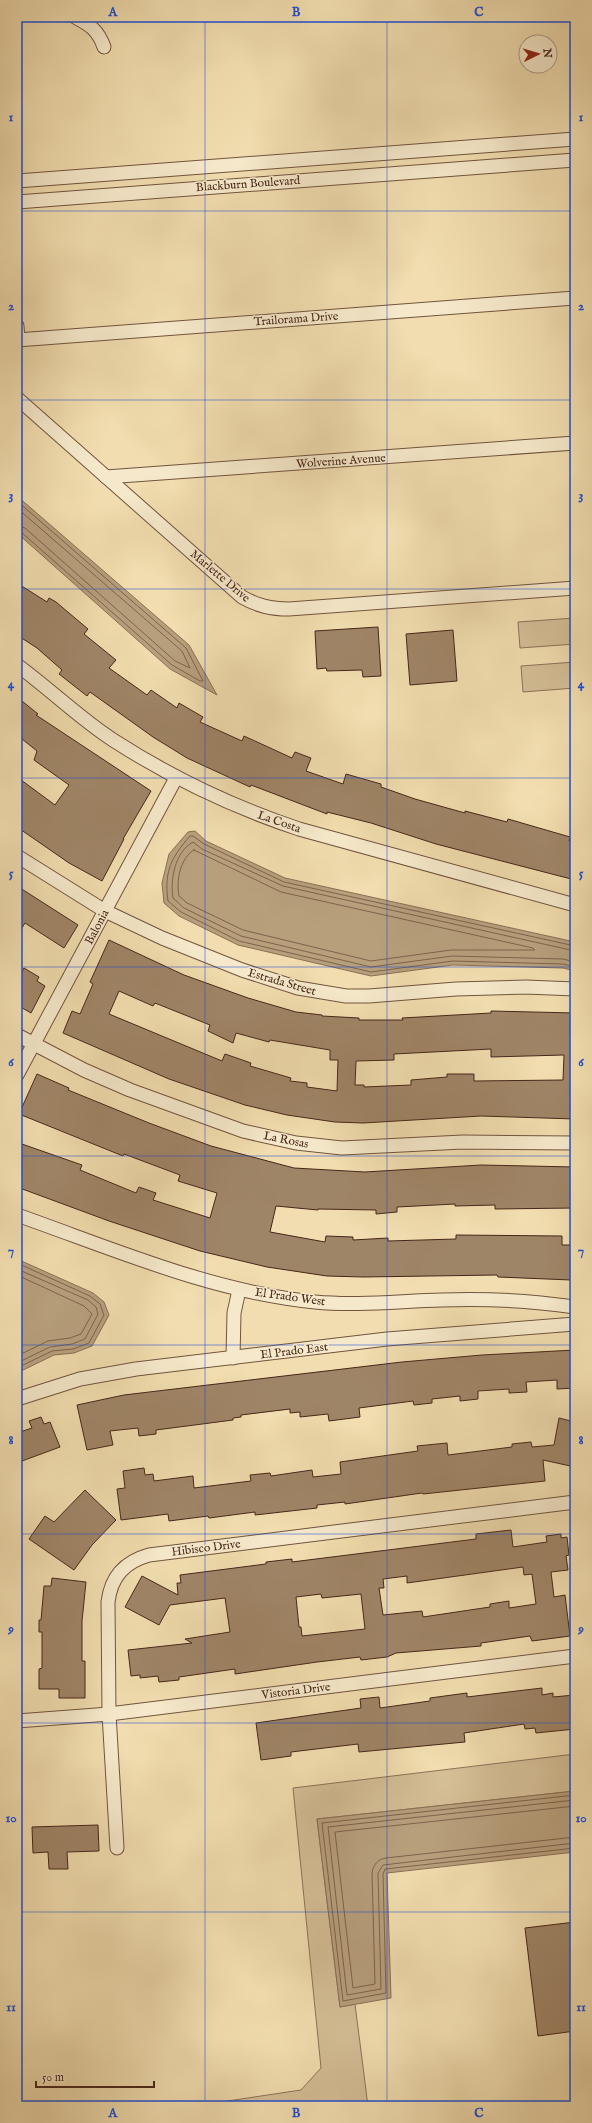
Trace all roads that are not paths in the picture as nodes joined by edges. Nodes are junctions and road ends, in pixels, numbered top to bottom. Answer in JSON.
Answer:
{"nodes":[{"id":1,"x":75,"y":17,"type":"edge"},
{"id":2,"x":104,"y":47,"type":"dead end"},
{"id":3,"x":575,"y":139,"type":"edge"},
{"id":4,"x":478,"y":145,"type":"junction"},
{"id":5,"x":575,"y":160,"type":"edge"},
{"id":6,"x":480,"y":167,"type":"junction"},
{"id":7,"x":17,"y":181,"type":"edge"},
{"id":8,"x":17,"y":202,"type":"edge"},
{"id":9,"x":575,"y":298,"type":"edge"},
{"id":10,"x":17,"y":326,"type":"edge"},
{"id":11,"x":17,"y":340,"type":"edge"},
{"id":12,"x":17,"y":398,"type":"edge"},
{"id":13,"x":575,"y":443,"type":"edge"},
{"id":14,"x":106,"y":477,"type":"junction"},
{"id":15,"x":575,"y":588,"type":"edge"},
{"id":16,"x":17,"y":665,"type":"edge"},
{"id":17,"x":176,"y":778,"type":"junction"},
{"id":18,"x":17,"y":856,"type":"edge"},
{"id":19,"x":575,"y":906,"type":"edge"},
{"id":20,"x":105,"y":911,"type":"junction"},
{"id":21,"x":575,"y":989,"type":"edge"},
{"id":22,"x":17,"y":1035,"type":"edge"},
{"id":23,"x":33,"y":1044,"type":"junction"},
{"id":24,"x":17,"y":1075,"type":"edge"},
{"id":25,"x":575,"y":1143,"type":"edge"},
{"id":26,"x":17,"y":1214,"type":"edge"},
{"id":27,"x":239,"y":1290,"type":"junction"},
{"id":28,"x":575,"y":1307,"type":"edge"},
{"id":29,"x":575,"y":1324,"type":"edge"},
{"id":30,"x":233,"y":1358,"type":"junction"},
{"id":31,"x":17,"y":1399,"type":"edge"},
{"id":32,"x":575,"y":1502,"type":"edge"},
{"id":33,"x":575,"y":1656,"type":"edge"},
{"id":34,"x":109,"y":1714,"type":"junction"},
{"id":35,"x":17,"y":1721,"type":"edge"},
{"id":36,"x":117,"y":1848,"type":"dead end"}],
"edges":[{"from":1,"to":2,"type":"street"},
{"from":3,"to":4,"type":"street","name":"Blackburn Boulevard"},
{"from":4,"to":6,"type":"street"},
{"from":4,"to":7,"type":"street","name":"Blackburn Boulevard"},
{"from":5,"to":6,"type":"street","name":"Blackburn Boulevard"},
{"from":6,"to":8,"type":"street","name":"Blackburn Boulevard"},
{"from":9,"to":11,"type":"street","name":"Trailorama Drive"},
{"from":10,"to":11,"type":"street"},
{"from":12,"to":14,"type":"street","name":"Marlette Drive"},
{"from":13,"to":14,"type":"street","name":"Wolverine Avenue"},
{"from":14,"to":15,"type":"street","name":"Marlette Drive"},
{"from":16,"to":17,"type":"street","name":"La Costa"},
{"from":17,"to":19,"type":"street","name":"La Costa"},
{"from":17,"to":20,"type":"street","name":"Balonia"},
{"from":18,"to":20,"type":"street","name":"Estrada Street"},
{"from":20,"to":21,"type":"street","name":"Estrada Street"},
{"from":20,"to":23,"type":"street","name":"Balonia"},
{"from":22,"to":23,"type":"street","name":"La Rosas"},
{"from":23,"to":24,"type":"street","name":"Balonia"},
{"from":23,"to":25,"type":"street","name":"La Rosas"},
{"from":26,"to":27,"type":"street","name":"El Prado West"},
{"from":27,"to":28,"type":"street","name":"El Prado West"},
{"from":27,"to":30,"type":"street"},
{"from":29,"to":30,"type":"street","name":"El Prado East"},
{"from":30,"to":31,"type":"street","name":"El Prado East"},
{"from":32,"to":34,"type":"street","name":"Hibisco Drive"},
{"from":33,"to":34,"type":"street","name":"Vistoria Drive"},
{"from":34,"to":35,"type":"street","name":"Vistoria Drive"},
{"from":34,"to":36,"type":"street","name":"Hibisco Drive"}]}
